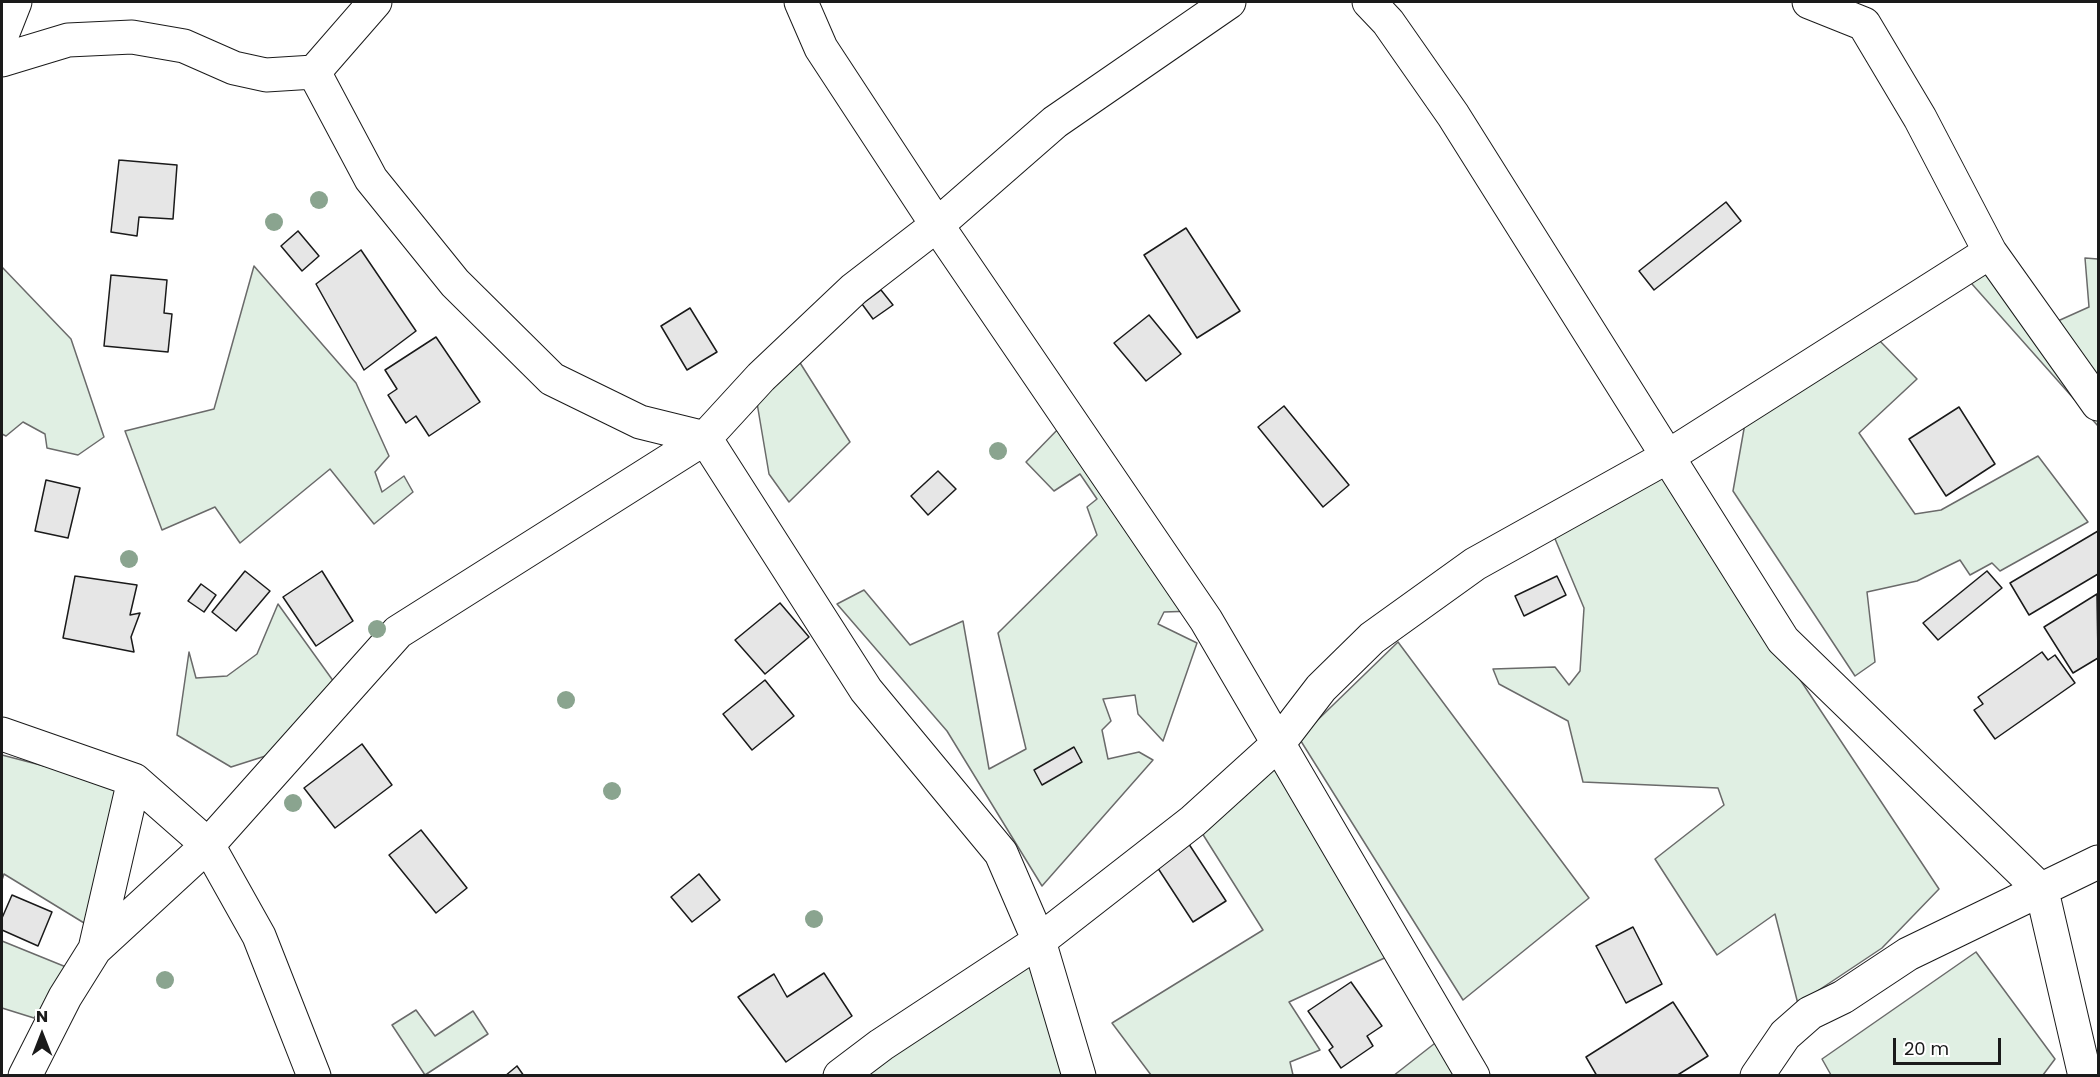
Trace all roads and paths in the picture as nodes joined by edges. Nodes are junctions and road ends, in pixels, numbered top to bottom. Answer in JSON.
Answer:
{"nodes":[{"id":1,"x":15,"y":2,"type":"edge"},
{"id":2,"x":375,"y":2,"type":"edge"},
{"id":3,"x":801,"y":2,"type":"edge"},
{"id":4,"x":1228,"y":2,"type":"edge"},
{"id":5,"x":1370,"y":2,"type":"edge"},
{"id":6,"x":1809,"y":2,"type":"edge"},
{"id":7,"x":2,"y":35,"type":"edge"},
{"id":8,"x":2,"y":60,"type":"edge"},
{"id":9,"x":314,"y":72,"type":"junction"},
{"id":10,"x":937,"y":225,"type":"junction"},
{"id":11,"x":1990,"y":252,"type":"junction"},
{"id":12,"x":2098,"y":404,"type":"edge"},
{"id":13,"x":705,"y":438,"type":"junction"},
{"id":14,"x":1667,"y":457,"type":"junction"},
{"id":15,"x":2,"y":734,"type":"edge"},
{"id":16,"x":1278,"y":744,"type":"junction"},
{"id":17,"x":134,"y":780,"type":"junction"},
{"id":18,"x":208,"y":845,"type":"junction"},
{"id":19,"x":2098,"y":862,"type":"edge"},
{"id":20,"x":2042,"y":891,"type":"junction"},
{"id":21,"x":1039,"y":941,"type":"junction"},
{"id":22,"x":94,"y":949,"type":"junction"},
{"id":23,"x":26,"y":1076,"type":"edge"},
{"id":24,"x":314,"y":1076,"type":"edge"},
{"id":25,"x":840,"y":1076,"type":"edge"},
{"id":26,"x":1079,"y":1076,"type":"edge"},
{"id":27,"x":1473,"y":1076,"type":"edge"},
{"id":28,"x":1757,"y":1076,"type":"edge"},
{"id":29,"x":2085,"y":1076,"type":"edge"}],
"edges":[{"from":1,"to":7,"type":"street"},
{"from":2,"to":9,"type":"street"},
{"from":3,"to":10,"type":"street"},
{"from":4,"to":10,"type":"street"},
{"from":5,"to":14,"type":"street"},
{"from":6,"to":11,"type":"street"},
{"from":8,"to":9,"type":"street"},
{"from":9,"to":13,"type":"street"},
{"from":10,"to":13,"type":"street"},
{"from":10,"to":16,"type":"street"},
{"from":11,"to":12,"type":"street"},
{"from":11,"to":14,"type":"street"},
{"from":13,"to":18,"type":"street"},
{"from":13,"to":21,"type":"street"},
{"from":14,"to":16,"type":"street"},
{"from":14,"to":20,"type":"street"},
{"from":15,"to":17,"type":"street"},
{"from":16,"to":21,"type":"street"},
{"from":16,"to":27,"type":"street"},
{"from":17,"to":18,"type":"street"},
{"from":17,"to":22,"type":"street"},
{"from":18,"to":22,"type":"street"},
{"from":18,"to":24,"type":"street"},
{"from":19,"to":20,"type":"street"},
{"from":20,"to":28,"type":"street"},
{"from":20,"to":29,"type":"street"},
{"from":21,"to":25,"type":"street"},
{"from":21,"to":26,"type":"street"},
{"from":22,"to":23,"type":"street"}]}
